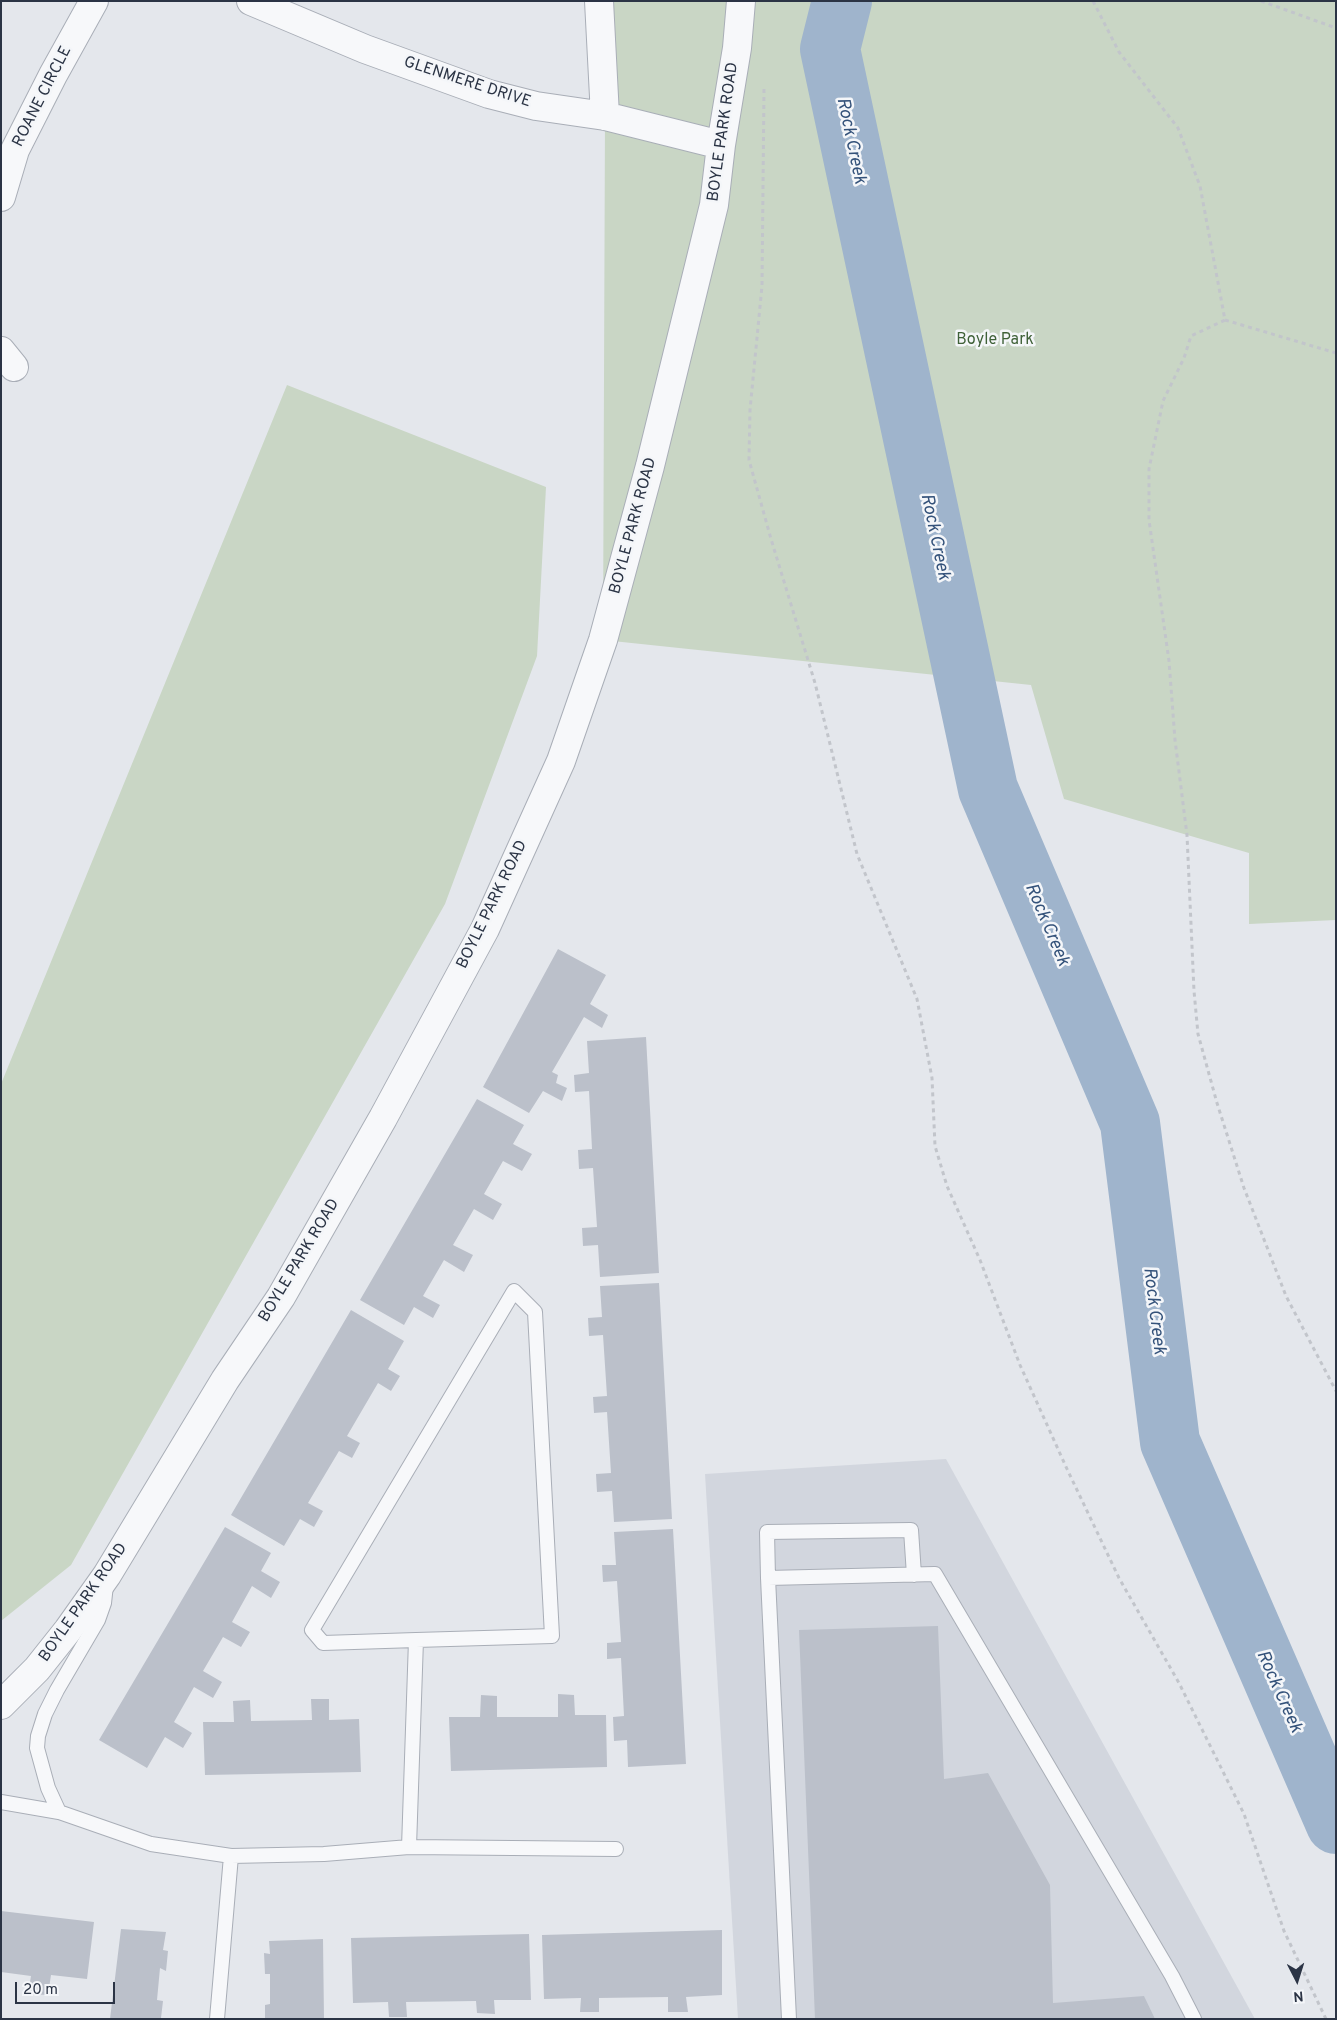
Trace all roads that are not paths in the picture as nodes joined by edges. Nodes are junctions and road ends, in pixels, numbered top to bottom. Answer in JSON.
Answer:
{"nodes":[{"id":1,"x":94,"y":1,"type":"edge"},
{"id":2,"x":251,"y":1,"type":"edge"},
{"id":3,"x":599,"y":1,"type":"edge"},
{"id":4,"x":741,"y":1,"type":"edge"},
{"id":5,"x":605,"y":116,"type":"junction"},
{"id":6,"x":721,"y":145,"type":"junction"},
{"id":7,"x":1,"y":197,"type":"edge"},
{"id":8,"x":107,"y":1575,"type":"junction"},
{"id":9,"x":914,"y":1575,"type":"junction"},
{"id":10,"x":768,"y":1578,"type":"junction"},
{"id":11,"x":416,"y":1640,"type":"junction"},
{"id":12,"x":1,"y":1705,"type":"edge"},
{"id":13,"x":1,"y":1802,"type":"edge"},
{"id":14,"x":59,"y":1812,"type":"junction"},
{"id":15,"x":409,"y":1847,"type":"junction"},
{"id":16,"x":616,"y":1849,"type":"dead end"},
{"id":17,"x":231,"y":1856,"type":"junction"},
{"id":18,"x":217,"y":2019,"type":"edge"},
{"id":19,"x":789,"y":2019,"type":"edge"},
{"id":20,"x":1194,"y":2019,"type":"edge"}],
"edges":[{"from":1,"to":7,"type":"street","name":"ROANE CIRCLE"},
{"from":2,"to":5,"type":"street","name":"GLENMERE DRIVE"},
{"from":3,"to":5,"type":"street"},
{"from":4,"to":6,"type":"street","name":"BOYLE PARK ROAD"},
{"from":5,"to":6,"type":"street","name":"GLENMERE DRIVE"},
{"from":6,"to":8,"type":"street","name":"BOYLE PARK ROAD"},
{"from":8,"to":12,"type":"street","name":"BOYLE PARK ROAD"},
{"from":8,"to":14,"type":"lane"},
{"from":9,"to":10,"type":"lane"},
{"from":9,"to":10,"type":"lane"},
{"from":9,"to":20,"type":"lane"},
{"from":10,"to":19,"type":"lane"},
{"from":11,"to":11,"type":"lane"},
{"from":11,"to":15,"type":"lane"},
{"from":13,"to":14,"type":"lane"},
{"from":14,"to":17,"type":"lane"},
{"from":15,"to":16,"type":"lane"},
{"from":15,"to":17,"type":"lane"},
{"from":17,"to":18,"type":"lane"}]}
